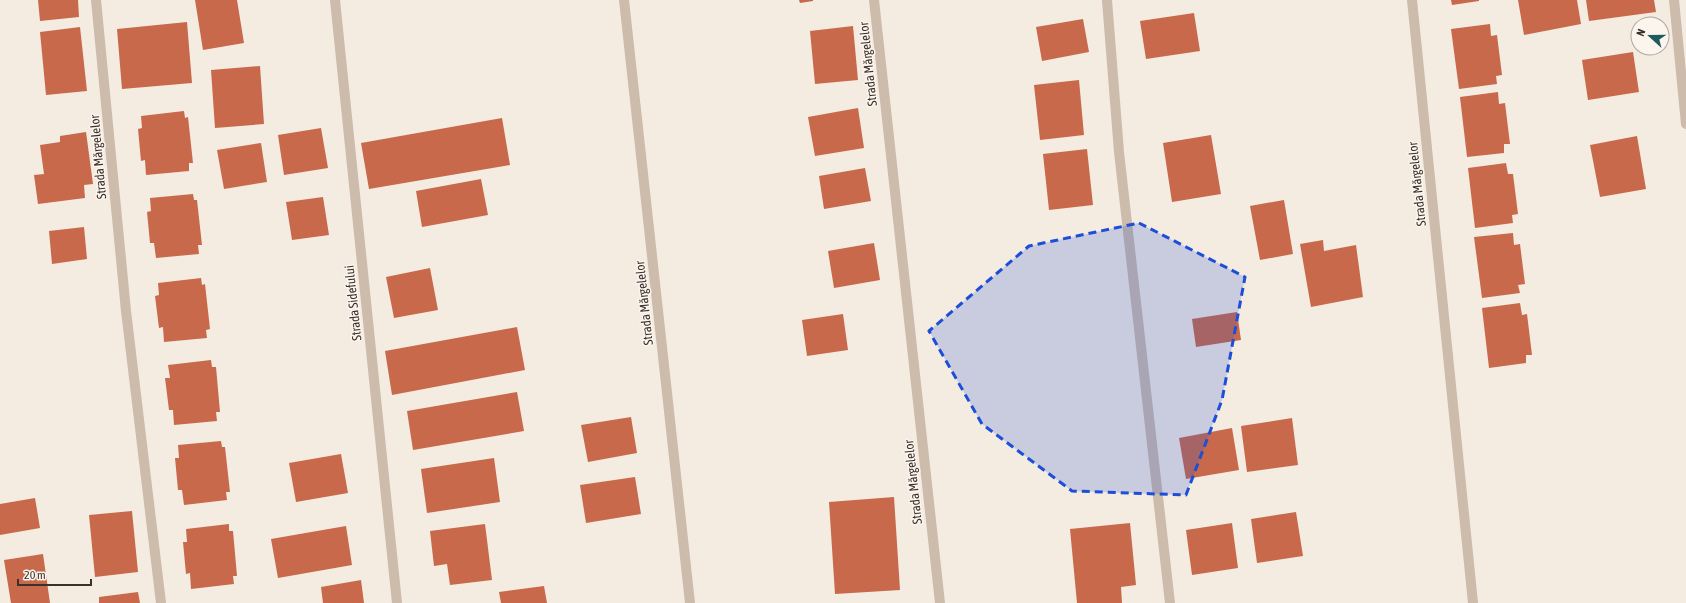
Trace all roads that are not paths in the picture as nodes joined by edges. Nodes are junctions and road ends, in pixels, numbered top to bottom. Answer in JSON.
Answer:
{"nodes":[{"id":1,"x":96,"y":0,"type":"edge"},
{"id":2,"x":335,"y":0,"type":"edge"},
{"id":3,"x":624,"y":0,"type":"edge"},
{"id":4,"x":874,"y":0,"type":"edge"},
{"id":5,"x":1107,"y":0,"type":"edge"},
{"id":6,"x":1412,"y":0,"type":"edge"},
{"id":7,"x":1674,"y":0,"type":"edge"},
{"id":8,"x":1686,"y":124,"type":"edge"},
{"id":9,"x":161,"y":603,"type":"edge"},
{"id":10,"x":397,"y":603,"type":"edge"},
{"id":11,"x":690,"y":603,"type":"edge"},
{"id":12,"x":940,"y":603,"type":"edge"},
{"id":13,"x":1170,"y":603,"type":"edge"},
{"id":14,"x":1473,"y":603,"type":"edge"}],
"edges":[{"from":1,"to":9,"type":"street","name":"Strada Mărgelelor"},
{"from":2,"to":10,"type":"street","name":"Strada Sidefului"},
{"from":3,"to":11,"type":"street","name":"Strada Mărgelelor"},
{"from":4,"to":12,"type":"street","name":"Strada Mărgelelor"},
{"from":5,"to":13,"type":"street"},
{"from":6,"to":14,"type":"street","name":"Strada Mărgelelor"},
{"from":7,"to":8,"type":"street"}]}
